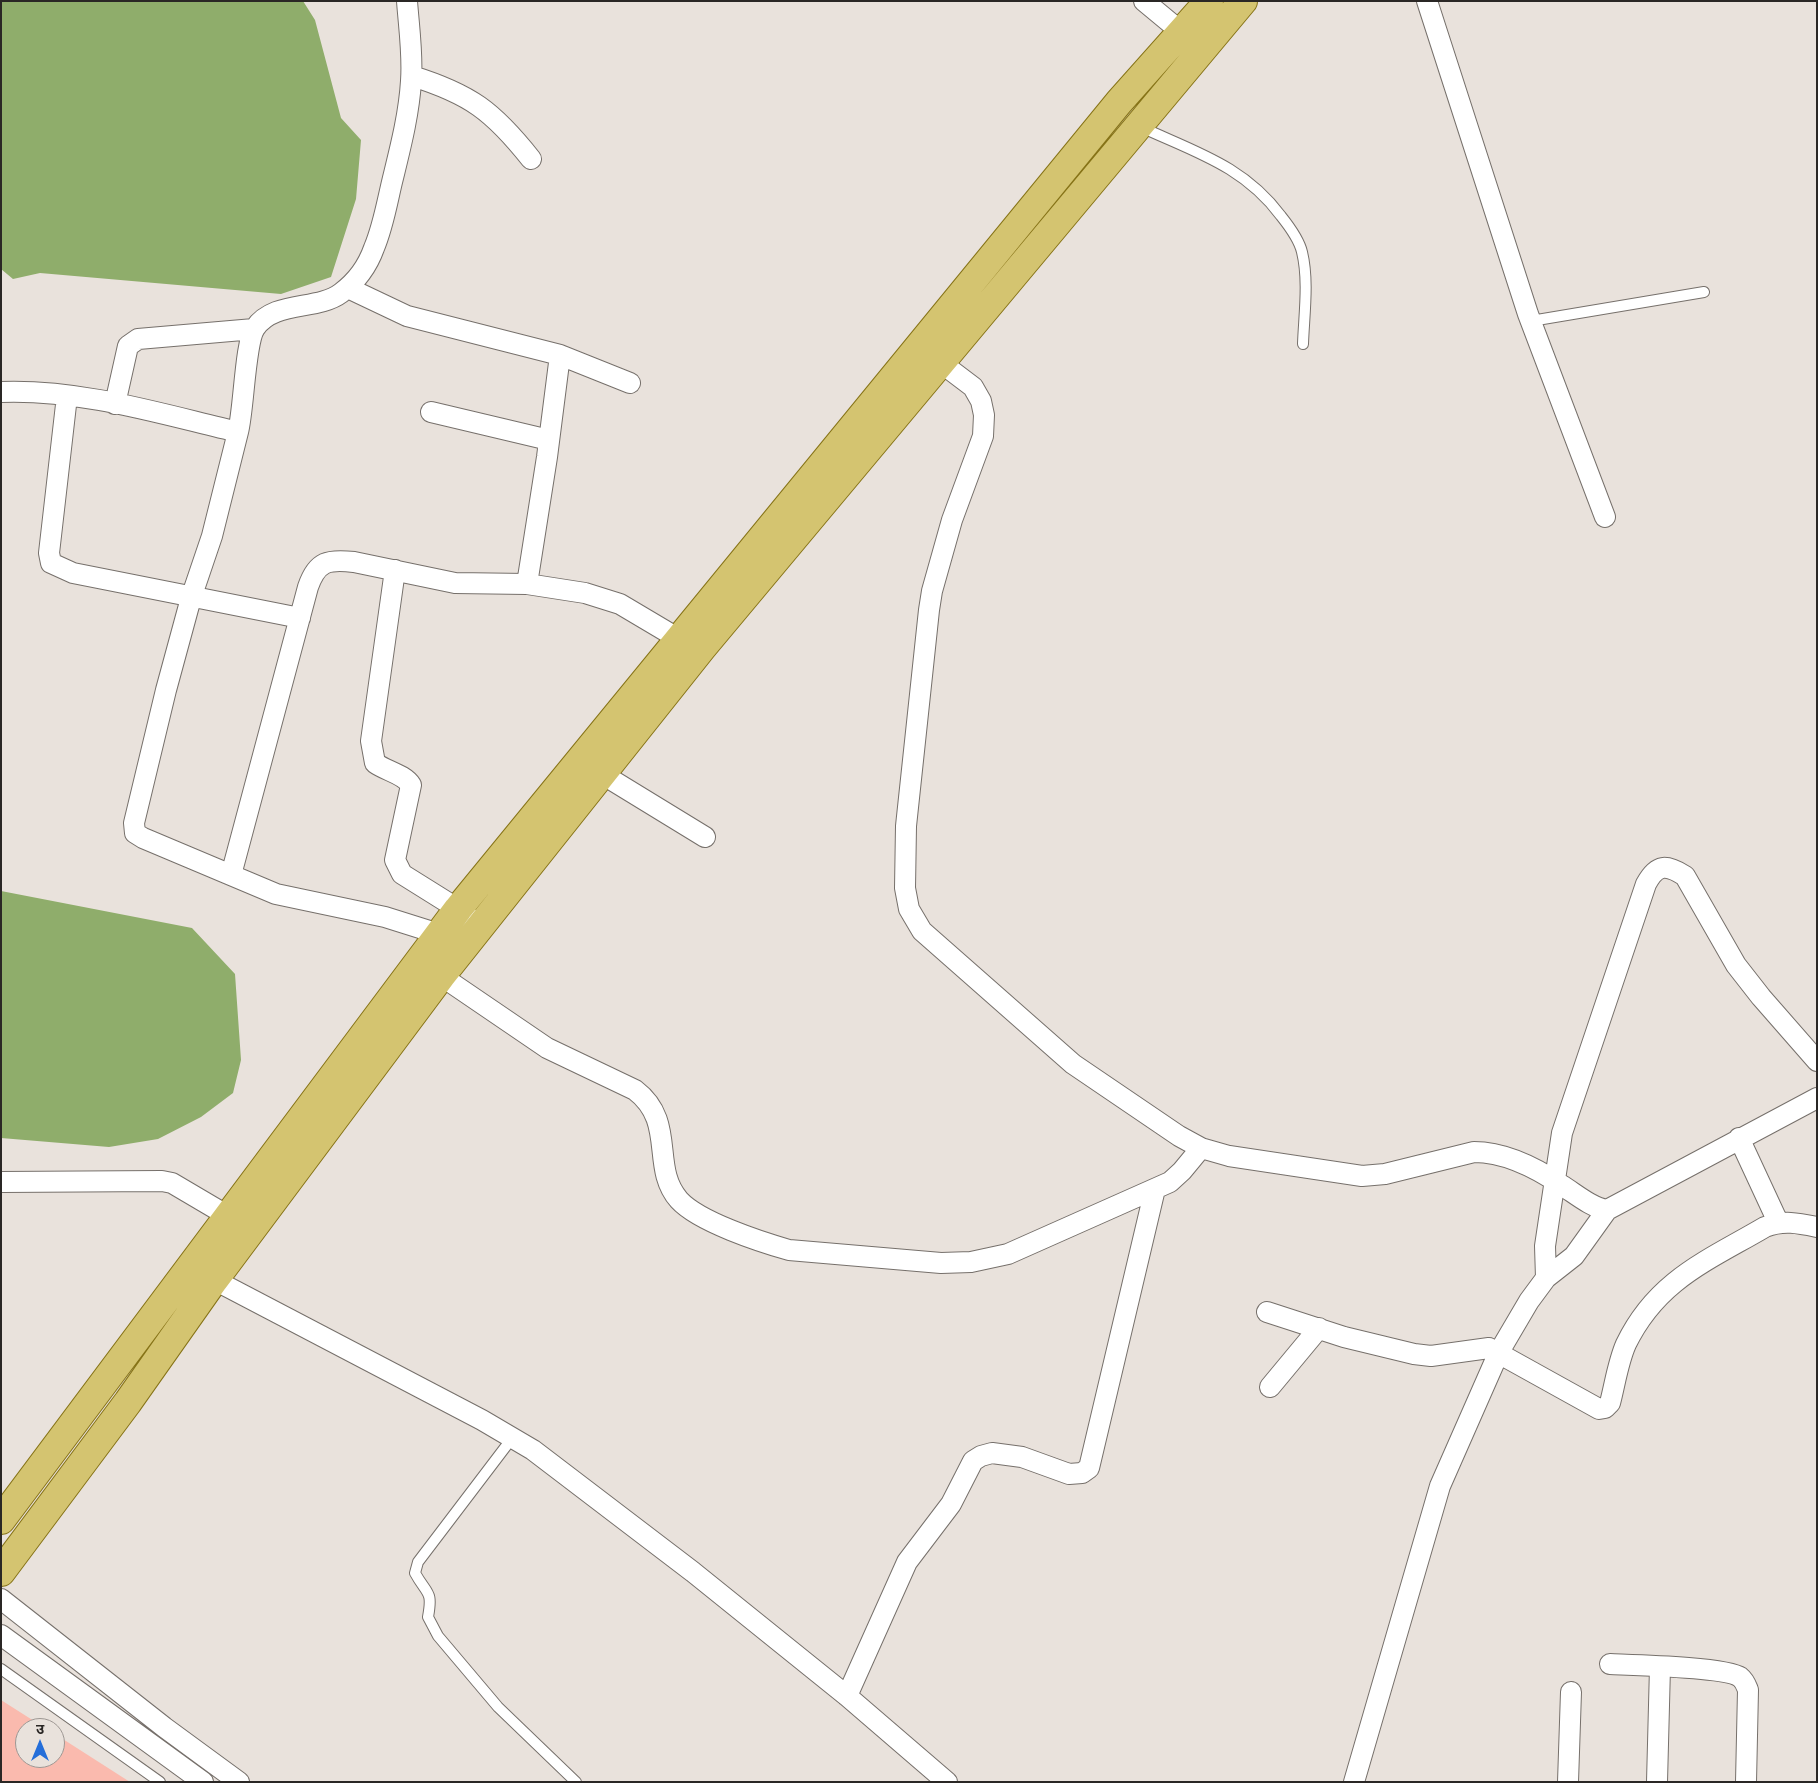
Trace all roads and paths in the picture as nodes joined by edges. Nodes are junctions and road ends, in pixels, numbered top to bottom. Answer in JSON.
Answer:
{"nodes":[{"id":1,"x":407,"y":1,"type":"edge"},
{"id":2,"x":1144,"y":1,"type":"edge"},
{"id":3,"x":1209,"y":1,"type":"edge"},
{"id":4,"x":1243,"y":1,"type":"edge"},
{"id":5,"x":1427,"y":1,"type":"edge"},
{"id":6,"x":1182,"y":32,"type":"junction"},
{"id":7,"x":1202,"y":49,"type":"junction"},
{"id":8,"x":412,"y":76,"type":"junction"},
{"id":9,"x":1138,"y":125,"type":"junction"},
{"id":10,"x":531,"y":159,"type":"dead end"},
{"id":11,"x":1052,"y":206,"type":"junction"},
{"id":12,"x":348,"y":288,"type":"junction"},
{"id":13,"x":1704,"y":292,"type":"dead end"},
{"id":14,"x":1531,"y":321,"type":"junction"},
{"id":15,"x":254,"y":328,"type":"junction"},
{"id":16,"x":1303,"y":344,"type":"dead end"},
{"id":17,"x":560,"y":355,"type":"junction"},
{"id":18,"x":940,"y":362,"type":"junction"},
{"id":19,"x":630,"y":384,"type":"dead end"},
{"id":20,"x":1,"y":392,"type":"edge"},
{"id":21,"x":67,"y":396,"type":"junction"},
{"id":22,"x":115,"y":404,"type":"junction"},
{"id":23,"x":431,"y":412,"type":"dead end"},
{"id":24,"x":238,"y":432,"type":"junction"},
{"id":25,"x":549,"y":440,"type":"junction"},
{"id":26,"x":1605,"y":517,"type":"dead end"},
{"id":27,"x":395,"y":570,"type":"junction"},
{"id":28,"x":527,"y":584,"type":"junction"},
{"id":29,"x":191,"y":598,"type":"junction"},
{"id":30,"x":300,"y":618,"type":"junction"},
{"id":31,"x":679,"y":638,"type":"junction"},
{"id":32,"x":602,"y":774,"type":"junction"},
{"id":33,"x":705,"y":837,"type":"dead end"},
{"id":34,"x":231,"y":875,"type":"junction"},
{"id":35,"x":458,"y":909,"type":"junction"},
{"id":36,"x":481,"y":927,"type":"junction"},
{"id":37,"x":439,"y":934,"type":"junction"},
{"id":38,"x":419,"y":961,"type":"junction"},
{"id":39,"x":442,"y":976,"type":"junction"},
{"id":40,"x":1817,"y":1061,"type":"edge"},
{"id":41,"x":1817,"y":1098,"type":"edge"},
{"id":42,"x":1739,"y":1138,"type":"junction"},
{"id":43,"x":1201,"y":1148,"type":"junction"},
{"id":44,"x":1554,"y":1180,"type":"junction"},
{"id":45,"x":1,"y":1182,"type":"edge"},
{"id":46,"x":1155,"y":1189,"type":"junction"},
{"id":47,"x":1607,"y":1210,"type":"junction"},
{"id":48,"x":228,"y":1216,"type":"junction"},
{"id":49,"x":1778,"y":1222,"type":"junction"},
{"id":50,"x":1817,"y":1227,"type":"edge"},
{"id":51,"x":191,"y":1267,"type":"junction"},
{"id":52,"x":1546,"y":1278,"type":"junction"},
{"id":53,"x":214,"y":1280,"type":"junction"},
{"id":54,"x":1267,"y":1312,"type":"dead end"},
{"id":55,"x":1319,"y":1328,"type":"junction"},
{"id":56,"x":1500,"y":1352,"type":"junction"},
{"id":57,"x":1270,"y":1388,"type":"dead end"},
{"id":58,"x":513,"y":1437,"type":"junction"},
{"id":59,"x":1,"y":1520,"type":"edge"},
{"id":60,"x":1,"y":1572,"type":"edge"},
{"id":61,"x":1,"y":1599,"type":"edge"},
{"id":62,"x":1,"y":1635,"type":"edge"},
{"id":63,"x":1610,"y":1664,"type":"dead end"},
{"id":64,"x":1660,"y":1667,"type":"junction"},
{"id":65,"x":1,"y":1669,"type":"edge"},
{"id":66,"x":1572,"y":1692,"type":"dead end"},
{"id":67,"x":848,"y":1696,"type":"junction"},
{"id":68,"x":160,"y":1782,"type":"edge"},
{"id":69,"x":203,"y":1782,"type":"edge"},
{"id":70,"x":240,"y":1782,"type":"edge"},
{"id":71,"x":576,"y":1782,"type":"edge"},
{"id":72,"x":947,"y":1782,"type":"edge"},
{"id":73,"x":1354,"y":1782,"type":"edge"},
{"id":74,"x":1568,"y":1782,"type":"edge"},
{"id":75,"x":1657,"y":1782,"type":"edge"},
{"id":76,"x":1746,"y":1782,"type":"edge"}],
"edges":[{"from":1,"to":8,"type":"street"},
{"from":2,"to":6,"type":"street"},
{"from":3,"to":6,"type":"main road"},
{"from":4,"to":7,"type":"main road"},
{"from":5,"to":14,"type":"street"},
{"from":6,"to":7,"type":"street"},
{"from":6,"to":11,"type":"main road"},
{"from":7,"to":9,"type":"main road"},
{"from":8,"to":10,"type":"street"},
{"from":8,"to":12,"type":"street"},
{"from":9,"to":11,"type":"main road"},
{"from":9,"to":16,"type":"lane"},
{"from":11,"to":18,"type":"main road"},
{"from":11,"to":31,"type":"main road"},
{"from":12,"to":15,"type":"street"},
{"from":12,"to":17,"type":"street"},
{"from":13,"to":14,"type":"lane"},
{"from":14,"to":26,"type":"street"},
{"from":15,"to":22,"type":"street"},
{"from":15,"to":24,"type":"street"},
{"from":17,"to":19,"type":"street"},
{"from":17,"to":25,"type":"street"},
{"from":18,"to":32,"type":"main road"},
{"from":18,"to":43,"type":"street"},
{"from":20,"to":21,"type":"street"},
{"from":21,"to":22,"type":"street"},
{"from":21,"to":29,"type":"street"},
{"from":22,"to":24,"type":"street"},
{"from":23,"to":25,"type":"street"},
{"from":24,"to":29,"type":"street"},
{"from":25,"to":28,"type":"street"},
{"from":27,"to":28,"type":"street"},
{"from":27,"to":30,"type":"street"},
{"from":27,"to":35,"type":"street"},
{"from":28,"to":31,"type":"street"},
{"from":29,"to":30,"type":"street"},
{"from":29,"to":34,"type":"street"},
{"from":30,"to":34,"type":"street"},
{"from":31,"to":35,"type":"main road"},
{"from":32,"to":33,"type":"street"},
{"from":32,"to":36,"type":"main road"},
{"from":34,"to":37,"type":"street"},
{"from":35,"to":36,"type":"street"},
{"from":35,"to":37,"type":"main road"},
{"from":36,"to":39,"type":"main road"},
{"from":37,"to":38,"type":"main road"},
{"from":38,"to":39,"type":"street"},
{"from":38,"to":48,"type":"main road"},
{"from":39,"to":46,"type":"street"},
{"from":39,"to":53,"type":"main road"},
{"from":40,"to":44,"type":"street"},
{"from":41,"to":42,"type":"street"},
{"from":42,"to":47,"type":"street"},
{"from":42,"to":49,"type":"street"},
{"from":43,"to":44,"type":"street"},
{"from":43,"to":46,"type":"street"},
{"from":44,"to":47,"type":"street"},
{"from":44,"to":52,"type":"street"},
{"from":45,"to":48,"type":"street"},
{"from":46,"to":67,"type":"street"},
{"from":47,"to":52,"type":"street"},
{"from":48,"to":51,"type":"main road"},
{"from":49,"to":50,"type":"street"},
{"from":49,"to":56,"type":"street"},
{"from":51,"to":53,"type":"street"},
{"from":51,"to":59,"type":"main road"},
{"from":52,"to":56,"type":"street"},
{"from":53,"to":58,"type":"street"},
{"from":53,"to":60,"type":"main road"},
{"from":54,"to":55,"type":"street"},
{"from":55,"to":56,"type":"street"},
{"from":55,"to":57,"type":"street"},
{"from":56,"to":73,"type":"street"},
{"from":58,"to":67,"type":"street"},
{"from":58,"to":71,"type":"lane"},
{"from":61,"to":70,"type":"street"},
{"from":62,"to":69,"type":"street"},
{"from":63,"to":64,"type":"street"},
{"from":64,"to":75,"type":"street"},
{"from":64,"to":76,"type":"street"},
{"from":65,"to":68,"type":"lane"},
{"from":66,"to":74,"type":"street"},
{"from":67,"to":72,"type":"street"}]}
